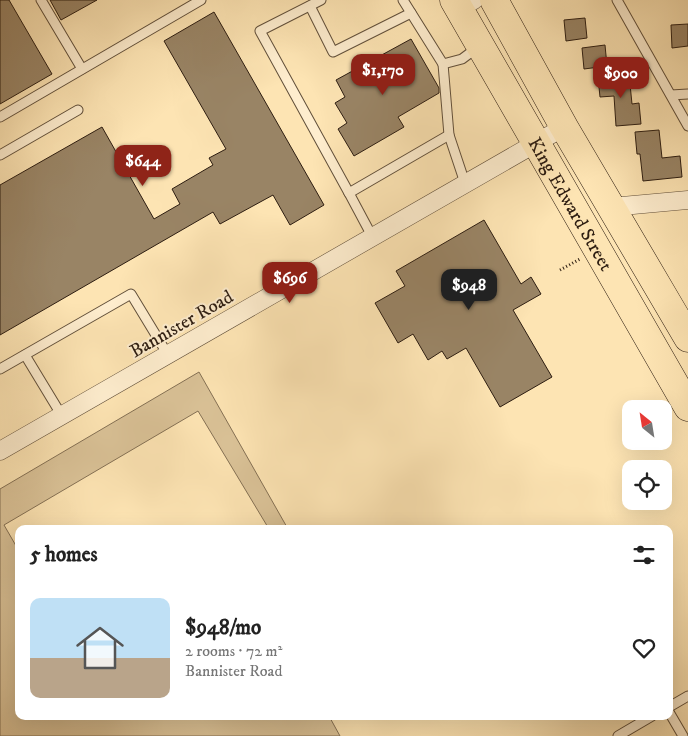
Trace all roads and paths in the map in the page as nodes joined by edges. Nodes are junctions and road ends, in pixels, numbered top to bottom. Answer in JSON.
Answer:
{"nodes":[{"id":1,"x":42,"y":0,"type":"edge"},
{"id":2,"x":201,"y":0,"type":"edge"},
{"id":3,"x":321,"y":0,"type":"edge"},
{"id":4,"x":403,"y":0,"type":"edge"},
{"id":5,"x":494,"y":0,"type":"edge"},
{"id":6,"x":616,"y":0,"type":"edge"},
{"id":7,"x":462,"y":3,"type":"edge"},
{"id":8,"x":310,"y":6,"type":"junction"},
{"id":9,"x":411,"y":14,"type":"junction"},
{"id":10,"x":480,"y":46,"type":"junction"},
{"id":11,"x":443,"y":64,"type":"junction"},
{"id":12,"x":82,"y":69,"type":"junction"},
{"id":13,"x":688,"y":94,"type":"edge"},
{"id":14,"x":671,"y":95,"type":"junction"},
{"id":15,"x":78,"y":110,"type":"dead end"},
{"id":16,"x":0,"y":117,"type":"edge"},
{"id":17,"x":688,"y":126,"type":"edge"},
{"id":18,"x":564,"y":127,"type":"junction"},
{"id":19,"x":449,"y":135,"type":"junction"},
{"id":20,"x":537,"y":143,"type":"junction"},
{"id":21,"x":0,"y":155,"type":"edge"},
{"id":22,"x":465,"y":183,"type":"junction"},
{"id":23,"x":349,"y":193,"type":"junction"},
{"id":24,"x":688,"y":200,"type":"edge"},
{"id":25,"x":611,"y":207,"type":"junction"},
{"id":26,"x":373,"y":238,"type":"junction"},
{"id":27,"x":580,"y":259,"type":"dead end"},
{"id":28,"x":560,"y":270,"type":"dead end"},
{"id":29,"x":688,"y":338,"type":"edge"},
{"id":30,"x":25,"y":355,"type":"junction"},
{"id":31,"x":168,"y":355,"type":"junction"},
{"id":32,"x":0,"y":369,"type":"edge"},
{"id":33,"x":688,"y":406,"type":"edge"},
{"id":34,"x":62,"y":416,"type":"junction"},
{"id":35,"x":0,"y":451,"type":"edge"},
{"id":36,"x":688,"y":696,"type":"edge"},
{"id":37,"x":673,"y":704,"type":"edge"},
{"id":38,"x":673,"y":713,"type":"edge"},
{"id":39,"x":645,"y":720,"type":"edge"},
{"id":40,"x":618,"y":736,"type":"edge"},
{"id":41,"x":683,"y":736,"type":"edge"}],
"edges":[{"from":1,"to":12,"type":"lane"},
{"from":2,"to":12,"type":"lane"},
{"from":3,"to":8,"type":"lane"},
{"from":4,"to":9,"type":"lane"},
{"from":5,"to":18,"type":"main road","name":"King Edward Street"},
{"from":6,"to":14,"type":"lane"},
{"from":7,"to":10,"type":"main road","name":"King Edward Street"},
{"from":8,"to":9,"type":"lane"},
{"from":8,"to":23,"type":"lane"},
{"from":9,"to":11,"type":"lane"},
{"from":10,"to":11,"type":"lane"},
{"from":10,"to":20,"type":"main road","name":"King Edward Street"},
{"from":11,"to":19,"type":"lane"},
{"from":12,"to":16,"type":"lane"},
{"from":13,"to":14,"type":"lane"},
{"from":14,"to":17,"type":"lane"},
{"from":15,"to":21,"type":"lane"},
{"from":18,"to":20,"type":"street","name":"Bannister Road"},
{"from":18,"to":25,"type":"main road","name":"King Edward Street"},
{"from":19,"to":22,"type":"lane"},
{"from":19,"to":23,"type":"lane"},
{"from":20,"to":22,"type":"street","name":"Bannister Road"},
{"from":20,"to":33,"type":"main road","name":"King Edward Street"},
{"from":22,"to":26,"type":"street","name":"Bannister Road"},
{"from":23,"to":26,"type":"lane"},
{"from":24,"to":25,"type":"street"},
{"from":25,"to":29,"type":"main road","name":"King Edward Street"},
{"from":26,"to":31,"type":"street","name":"Bannister Road"},
{"from":27,"to":28,"type":"path"},
{"from":30,"to":31,"type":"lane"},
{"from":30,"to":32,"type":"lane"},
{"from":30,"to":34,"type":"lane"},
{"from":31,"to":34,"type":"street","name":"Bannister Road"},
{"from":34,"to":35,"type":"street","name":"Bannister Road"},
{"from":36,"to":37,"type":"lane"},
{"from":38,"to":41,"type":"lane"},
{"from":39,"to":40,"type":"lane"}]}
